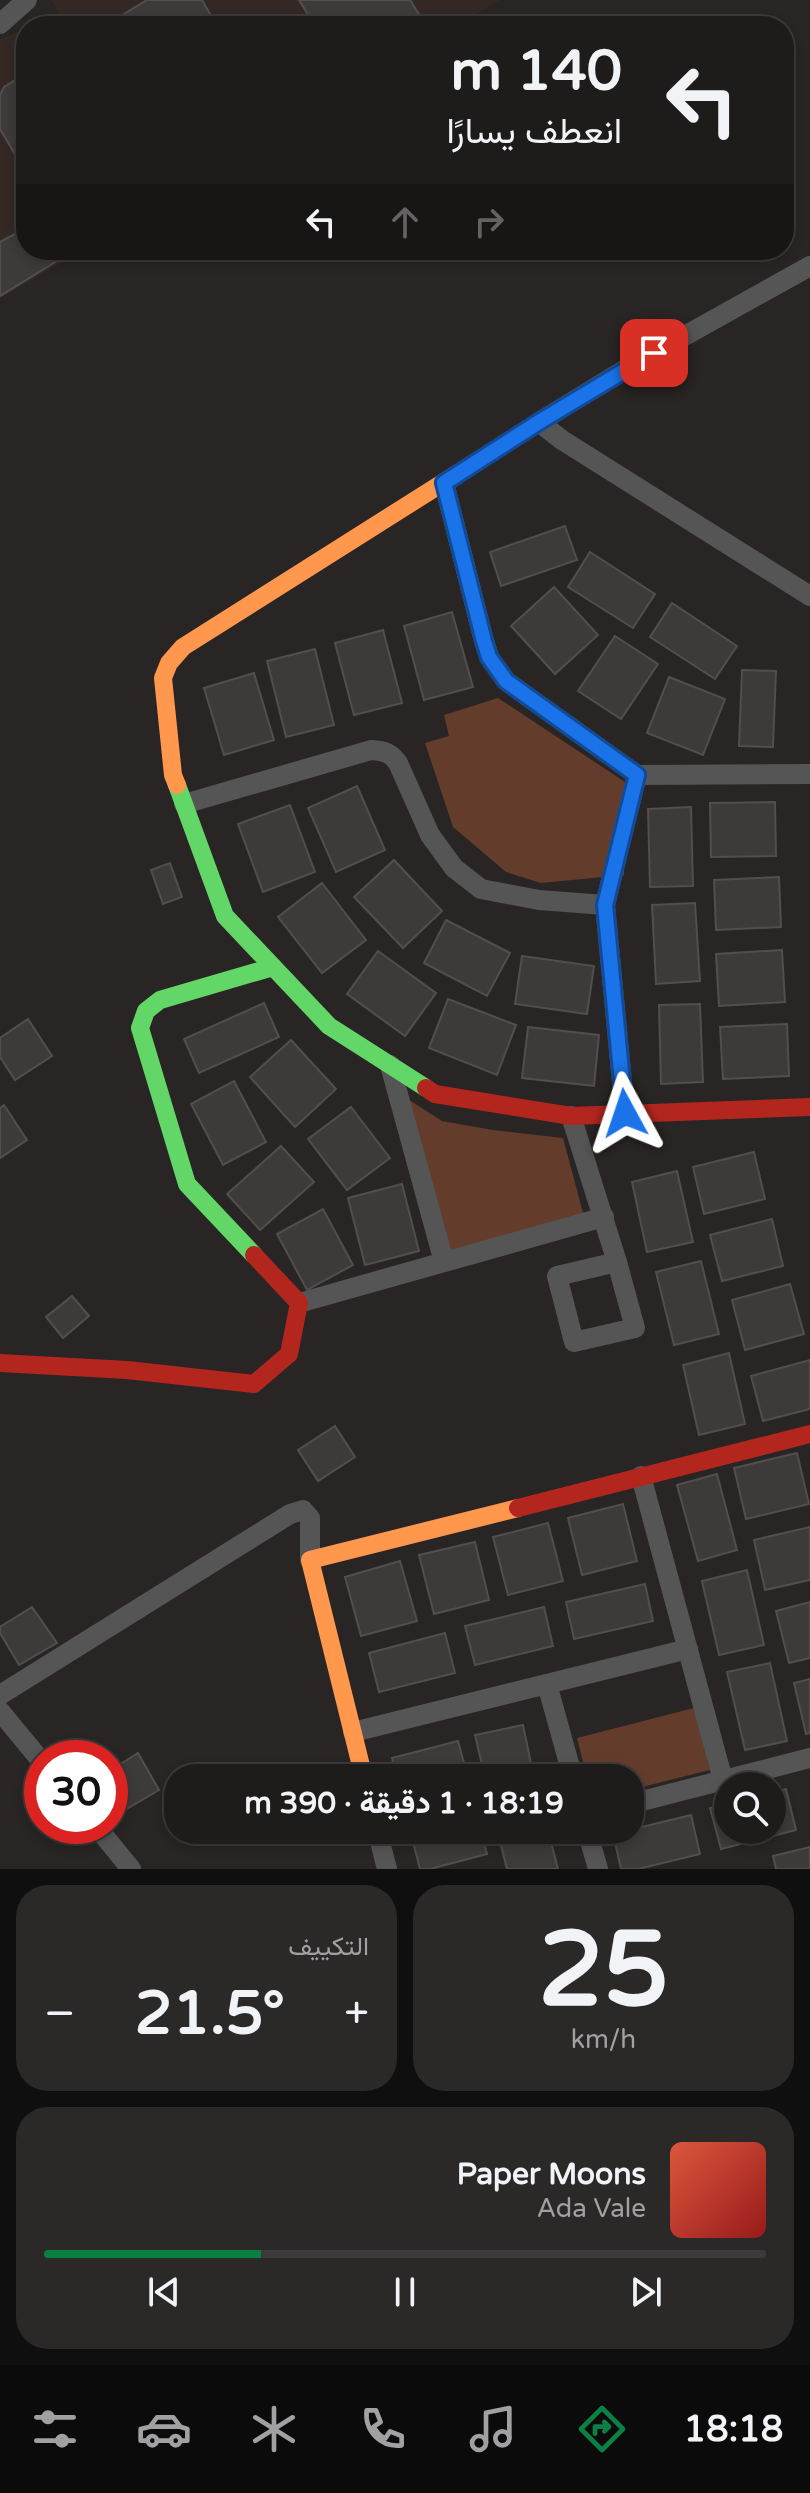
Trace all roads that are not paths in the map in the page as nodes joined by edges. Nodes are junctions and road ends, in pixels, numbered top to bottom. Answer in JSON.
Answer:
{"nodes":[{"id":1,"x":27,"y":0,"type":"edge"},
{"id":2,"x":0,"y":24,"type":"edge"},
{"id":3,"x":810,"y":266,"type":"edge"},
{"id":4,"x":539,"y":422,"type":"junction"},
{"id":5,"x":444,"y":483,"type":"junction"},
{"id":6,"x":810,"y":596,"type":"edge"},
{"id":7,"x":810,"y":774,"type":"edge"},
{"id":8,"x":637,"y":775,"type":"junction"},
{"id":9,"x":184,"y":804,"type":"junction"},
{"id":10,"x":605,"y":905,"type":"junction"},
{"id":11,"x":273,"y":967,"type":"junction"},
{"id":12,"x":390,"y":1065,"type":"junction"},
{"id":13,"x":810,"y":1107,"type":"edge"},
{"id":14,"x":625,"y":1113,"type":"junction"},
{"id":15,"x":571,"y":1116,"type":"junction"},
{"id":16,"x":604,"y":1217,"type":"junction"},
{"id":17,"x":444,"y":1262,"type":"junction"},
{"id":18,"x":617,"y":1262,"type":"junction"},
{"id":19,"x":299,"y":1303,"type":"junction"},
{"id":20,"x":0,"y":1363,"type":"edge"},
{"id":21,"x":810,"y":1434,"type":"edge"},
{"id":22,"x":641,"y":1476,"type":"junction"},
{"id":23,"x":310,"y":1560,"type":"junction"},
{"id":24,"x":688,"y":1649,"type":"junction"},
{"id":25,"x":547,"y":1684,"type":"junction"},
{"id":26,"x":0,"y":1695,"type":"edge"},
{"id":27,"x":0,"y":1711,"type":"edge"},
{"id":28,"x":353,"y":1732,"type":"junction"},
{"id":29,"x":24,"y":1740,"type":"edge"},
{"id":30,"x":810,"y":1758,"type":"edge"},
{"id":31,"x":361,"y":1764,"type":"edge"},
{"id":32,"x":569,"y":1764,"type":"edge"},
{"id":33,"x":721,"y":1772,"type":"edge"},
{"id":34,"x":755,"y":1772,"type":"edge"},
{"id":35,"x":714,"y":1782,"type":"edge"},
{"id":36,"x":644,"y":1800,"type":"edge"},
{"id":37,"x":111,"y":1844,"type":"edge"},
{"id":38,"x":381,"y":1844,"type":"edge"},
{"id":39,"x":591,"y":1844,"type":"edge"},
{"id":40,"x":131,"y":1869,"type":"edge"},
{"id":41,"x":387,"y":1869,"type":"edge"},
{"id":42,"x":598,"y":1869,"type":"edge"}],
"edges":[{"from":1,"to":2,"type":"street"},
{"from":3,"to":4,"type":"street"},
{"from":4,"to":5,"type":"street"},
{"from":4,"to":6,"type":"street"},
{"from":5,"to":8,"type":"street"},
{"from":5,"to":9,"type":"street"},
{"from":7,"to":8,"type":"street"},
{"from":8,"to":10,"type":"street"},
{"from":9,"to":10,"type":"street"},
{"from":9,"to":11,"type":"street"},
{"from":10,"to":14,"type":"street"},
{"from":11,"to":12,"type":"street"},
{"from":11,"to":19,"type":"street"},
{"from":12,"to":15,"type":"street"},
{"from":12,"to":17,"type":"street"},
{"from":13,"to":14,"type":"street"},
{"from":14,"to":15,"type":"street"},
{"from":15,"to":16,"type":"street"},
{"from":16,"to":17,"type":"street"},
{"from":16,"to":18,"type":"street"},
{"from":17,"to":19,"type":"street"},
{"from":18,"to":18,"type":"street"},
{"from":19,"to":20,"type":"street"},
{"from":21,"to":22,"type":"street"},
{"from":22,"to":23,"type":"street"},
{"from":22,"to":24,"type":"street"},
{"from":23,"to":26,"type":"street"},
{"from":23,"to":28,"type":"street"},
{"from":24,"to":25,"type":"street"},
{"from":24,"to":33,"type":"street"},
{"from":25,"to":28,"type":"street"},
{"from":25,"to":32,"type":"street"},
{"from":27,"to":29,"type":"street"},
{"from":28,"to":31,"type":"street"},
{"from":30,"to":34,"type":"street"},
{"from":35,"to":36,"type":"street"},
{"from":37,"to":40,"type":"street"},
{"from":38,"to":41,"type":"street"},
{"from":39,"to":42,"type":"street"}]}
